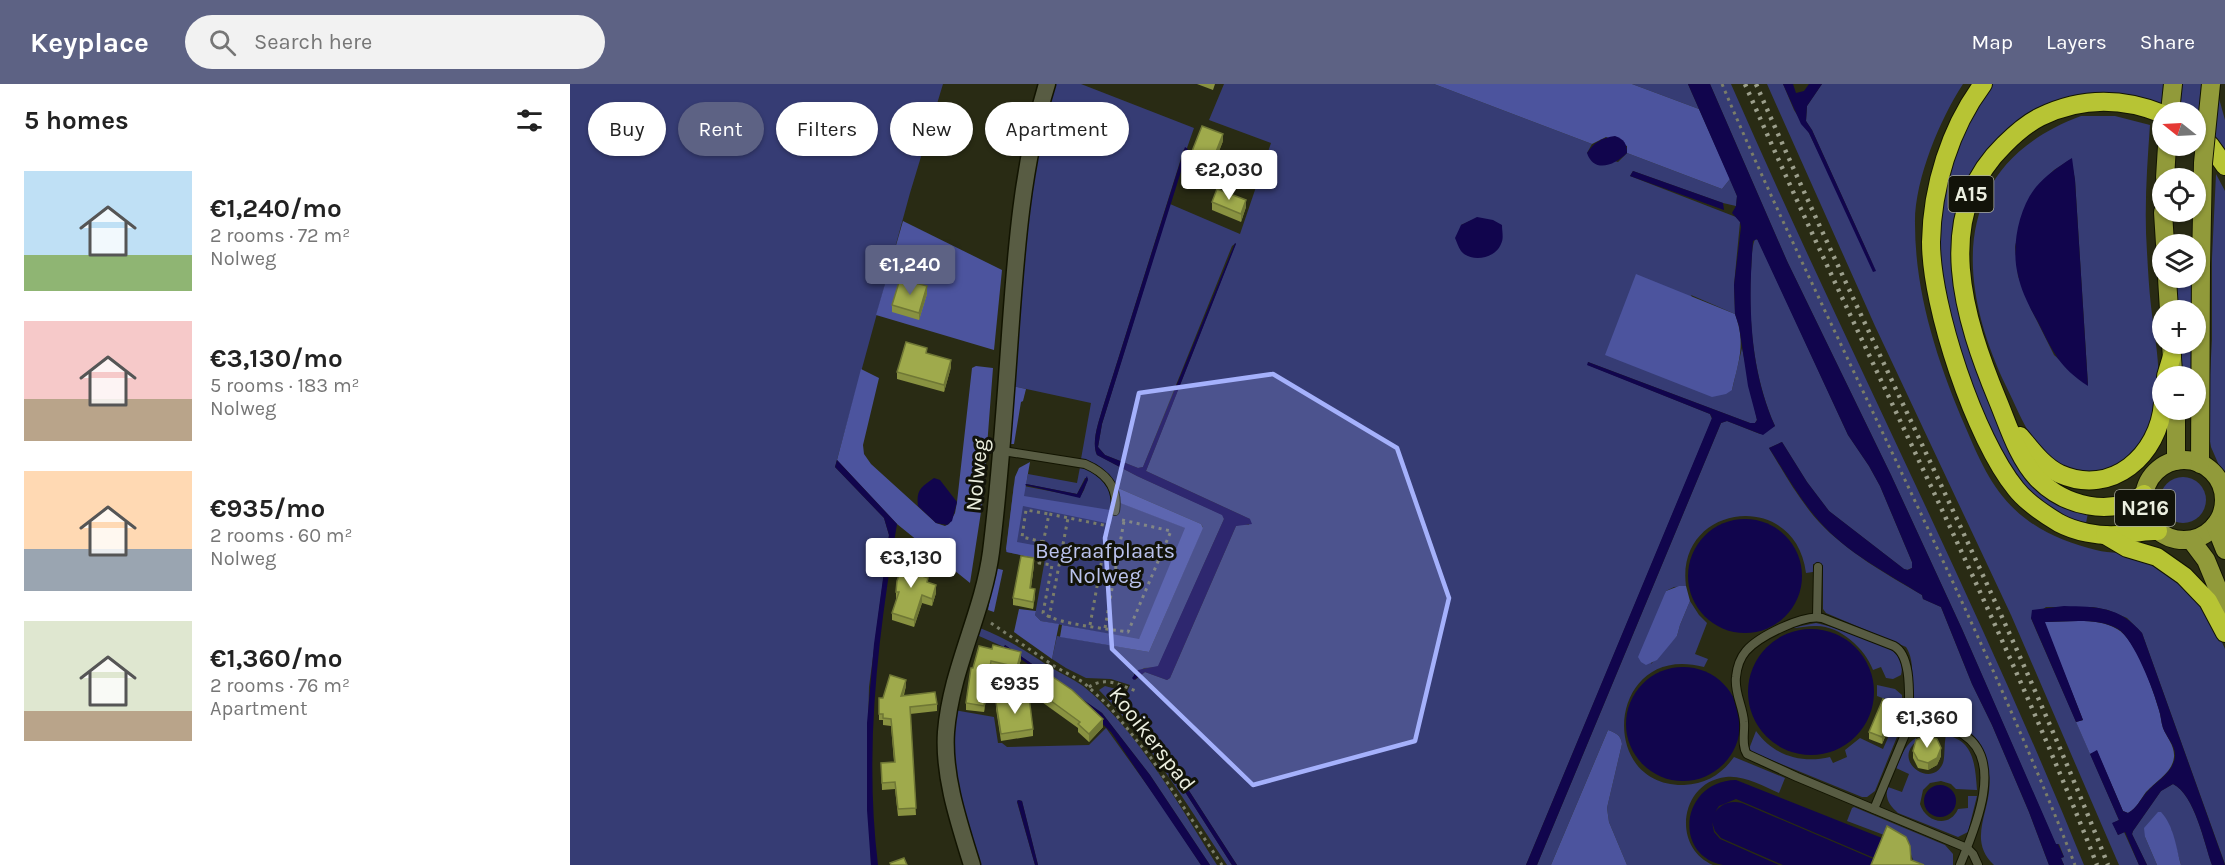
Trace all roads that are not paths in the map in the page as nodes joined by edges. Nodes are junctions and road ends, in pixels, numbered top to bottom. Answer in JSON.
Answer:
{"nodes":[{"id":1,"x":1047,"y":84,"type":"edge"},
{"id":2,"x":1983,"y":84,"type":"edge"},
{"id":3,"x":2173,"y":84,"type":"edge"},
{"id":4,"x":2211,"y":84,"type":"edge"},
{"id":5,"x":2171,"y":102,"type":"edge"},
{"id":6,"x":2152,"y":110,"type":"edge"},
{"id":7,"x":2206,"y":141,"type":"edge"},
{"id":8,"x":2225,"y":166,"type":"edge"},
{"id":9,"x":2005,"y":418,"type":"junction"},
{"id":10,"x":2159,"y":420,"type":"edge"},
{"id":11,"x":2176,"y":420,"type":"edge"},
{"id":12,"x":1003,"y":451,"type":"junction"},
{"id":13,"x":2176,"y":461,"type":"junction"},
{"id":14,"x":2200,"y":464,"type":"junction"},
{"id":15,"x":2144,"y":494,"type":"junction"},
{"id":16,"x":1115,"y":511,"type":"road end"},
{"id":17,"x":2215,"y":525,"type":"junction"},
{"id":18,"x":2157,"y":531,"type":"junction"},
{"id":19,"x":2105,"y":535,"type":"junction"},
{"id":20,"x":2191,"y":540,"type":"junction"},
{"id":21,"x":2225,"y":550,"type":"edge"},
{"id":22,"x":1818,"y":567,"type":"dead end"},
{"id":23,"x":2225,"y":606,"type":"edge"},
{"id":24,"x":1817,"y":617,"type":"junction"},
{"id":25,"x":2225,"y":633,"type":"edge"},
{"id":26,"x":1909,"y":725,"type":"junction"},
{"id":27,"x":1874,"y":809,"type":"junction"},
{"id":28,"x":1967,"y":848,"type":"junction"},
{"id":29,"x":972,"y":865,"type":"edge"},
{"id":30,"x":1960,"y":865,"type":"edge"},
{"id":31,"x":1978,"y":865,"type":"edge"}],
"edges":[{"from":1,"to":12,"type":"street","name":"Nolweg"},
{"from":2,"to":19,"type":"highway","number":"A15"},
{"from":3,"to":5,"type":"main road"},
{"from":4,"to":14,"type":"main road","bridge":true},
{"from":6,"to":9,"type":"highway","number":"A15"},
{"from":7,"to":8,"type":"highway"},
{"from":9,"to":10,"type":"highway","number":"A15"},
{"from":9,"to":15,"type":"highway","number":"A15"},
{"from":11,"to":13,"type":"main road","number":"N216"},
{"from":12,"to":16,"type":"lane"},
{"from":12,"to":29,"type":"street","name":"Nolweg"},
{"from":13,"to":14,"type":"main road","number":"N216"},
{"from":13,"to":15,"type":"main road","number":"N216"},
{"from":14,"to":17,"type":"main road"},
{"from":15,"to":18,"type":"main road","number":"N216"},
{"from":17,"to":20,"type":"main road","number":"N216"},
{"from":17,"to":21,"type":"main road"},
{"from":18,"to":19,"type":"highway","number":"A15"},
{"from":18,"to":20,"type":"main road","number":"N216"},
{"from":19,"to":25,"type":"highway","number":"A15"},
{"from":20,"to":23,"type":"main road","number":"N216"},
{"from":22,"to":24,"type":"lane"},
{"from":24,"to":26,"type":"lane"},
{"from":24,"to":27,"type":"lane"},
{"from":26,"to":27,"type":"lane"},
{"from":26,"to":28,"type":"lane"},
{"from":27,"to":28,"type":"lane"},
{"from":28,"to":30,"type":"lane"},
{"from":28,"to":31,"type":"lane"}]}
